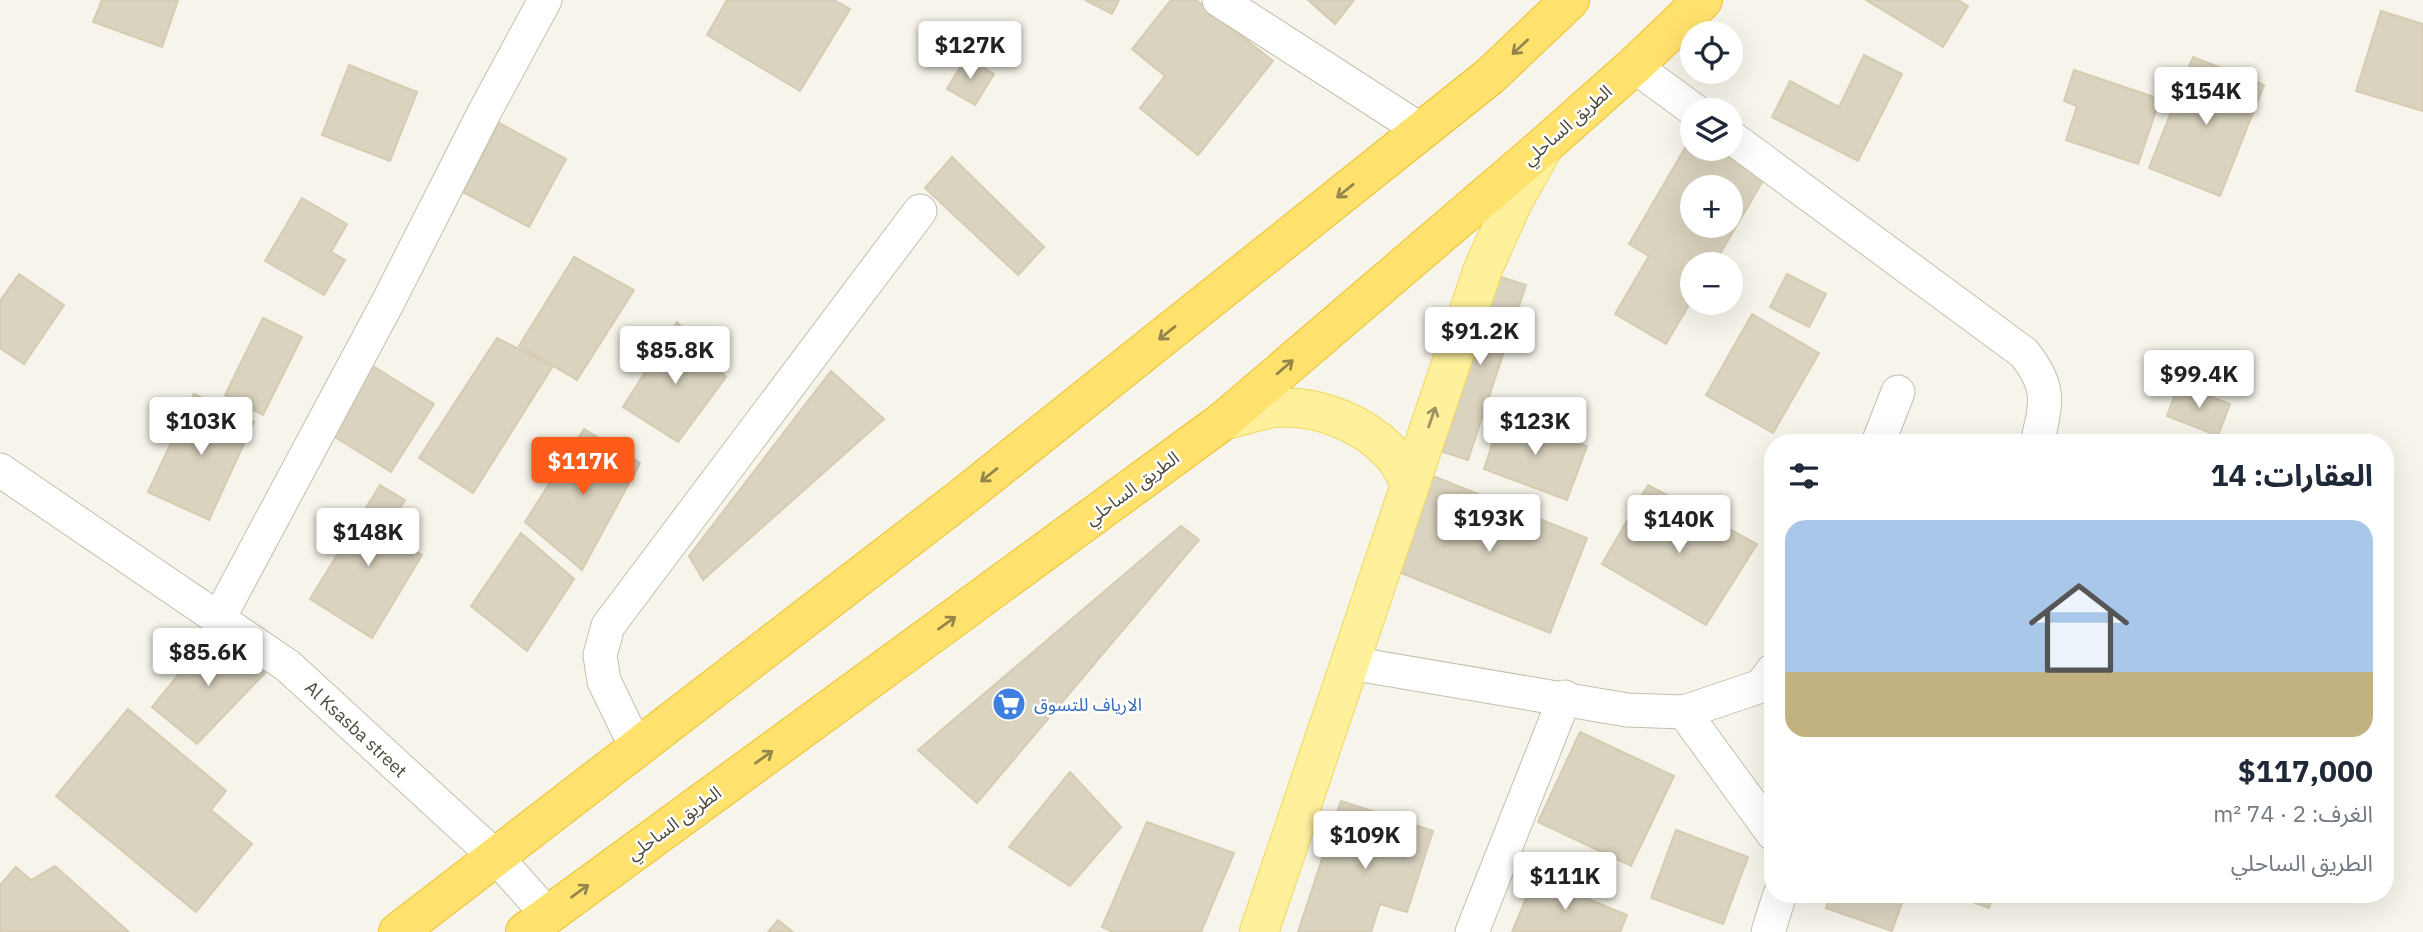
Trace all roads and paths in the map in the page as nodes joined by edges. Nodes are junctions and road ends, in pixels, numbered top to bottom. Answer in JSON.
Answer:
{"nodes":[{"id":1,"x":545,"y":0,"type":"edge"},
{"id":2,"x":1219,"y":0,"type":"edge"},
{"id":3,"x":1570,"y":0,"type":"edge"},
{"id":4,"x":1703,"y":0,"type":"edge"},
{"id":5,"x":1634,"y":66,"type":"junction"},
{"id":6,"x":1680,"y":100,"type":"edge"},
{"id":7,"x":1421,"y":130,"type":"junction"},
{"id":8,"x":1545,"y":145,"type":"junction"},
{"id":9,"x":1743,"y":146,"type":"edge"},
{"id":10,"x":920,"y":211,"type":"dead end"},
{"id":11,"x":1898,"y":392,"type":"dead end"},
{"id":12,"x":1223,"y":421,"type":"junction"},
{"id":13,"x":1882,"y":434,"type":"edge"},
{"id":14,"x":2039,"y":434,"type":"edge"},
{"id":15,"x":0,"y":470,"type":"edge"},
{"id":16,"x":1410,"y":482,"type":"junction"},
{"id":17,"x":219,"y":618,"type":"junction"},
{"id":18,"x":1350,"y":663,"type":"junction"},
{"id":19,"x":1764,"y":682,"type":"edge"},
{"id":20,"x":1565,"y":698,"type":"junction"},
{"id":21,"x":1684,"y":712,"type":"junction"},
{"id":22,"x":636,"y":747,"type":"junction"},
{"id":23,"x":1764,"y":822,"type":"edge"},
{"id":24,"x":496,"y":857,"type":"junction"},
{"id":25,"x":1777,"y":903,"type":"edge"},
{"id":26,"x":537,"y":924,"type":"edge"},
{"id":27,"x":398,"y":932,"type":"edge"},
{"id":28,"x":1259,"y":932,"type":"edge"},
{"id":29,"x":1472,"y":932,"type":"edge"},
{"id":30,"x":1768,"y":932,"type":"edge"}],
"edges":[{"from":1,"to":17,"type":"street"},
{"from":2,"to":7,"type":"street"},
{"from":3,"to":7,"type":"highway","one_way":true},
{"from":4,"to":5,"type":"highway","name":"الطريق الساحلي"},
{"from":5,"to":6,"type":"street"},
{"from":5,"to":8,"type":"highway","name":"الطريق الساحلي"},
{"from":7,"to":22,"type":"highway","one_way":true},
{"from":12,"to":8,"type":"highway","name":"الطريق الساحلي","one_way":true},
{"from":16,"to":8,"type":"main road","one_way":true},
{"from":9,"to":14,"type":"street"},
{"from":10,"to":22,"type":"street"},
{"from":11,"to":13,"type":"street"},
{"from":12,"to":16,"type":"main road"},
{"from":26,"to":12,"type":"highway","name":"الطريق الساحلي","one_way":true},
{"from":15,"to":17,"type":"street","name":"Al Ksasba street"},
{"from":16,"to":18,"type":"main road"},
{"from":17,"to":24,"type":"street","name":"Al Ksasba street"},
{"from":18,"to":20,"type":"street"},
{"from":18,"to":28,"type":"main road"},
{"from":19,"to":21,"type":"street"},
{"from":20,"to":21,"type":"street"},
{"from":20,"to":29,"type":"street"},
{"from":21,"to":23,"type":"street"},
{"from":22,"to":24,"type":"highway"},
{"from":24,"to":26,"type":"street","name":"Al Ksasba street"},
{"from":24,"to":27,"type":"highway"},
{"from":25,"to":30,"type":"street"}]}
